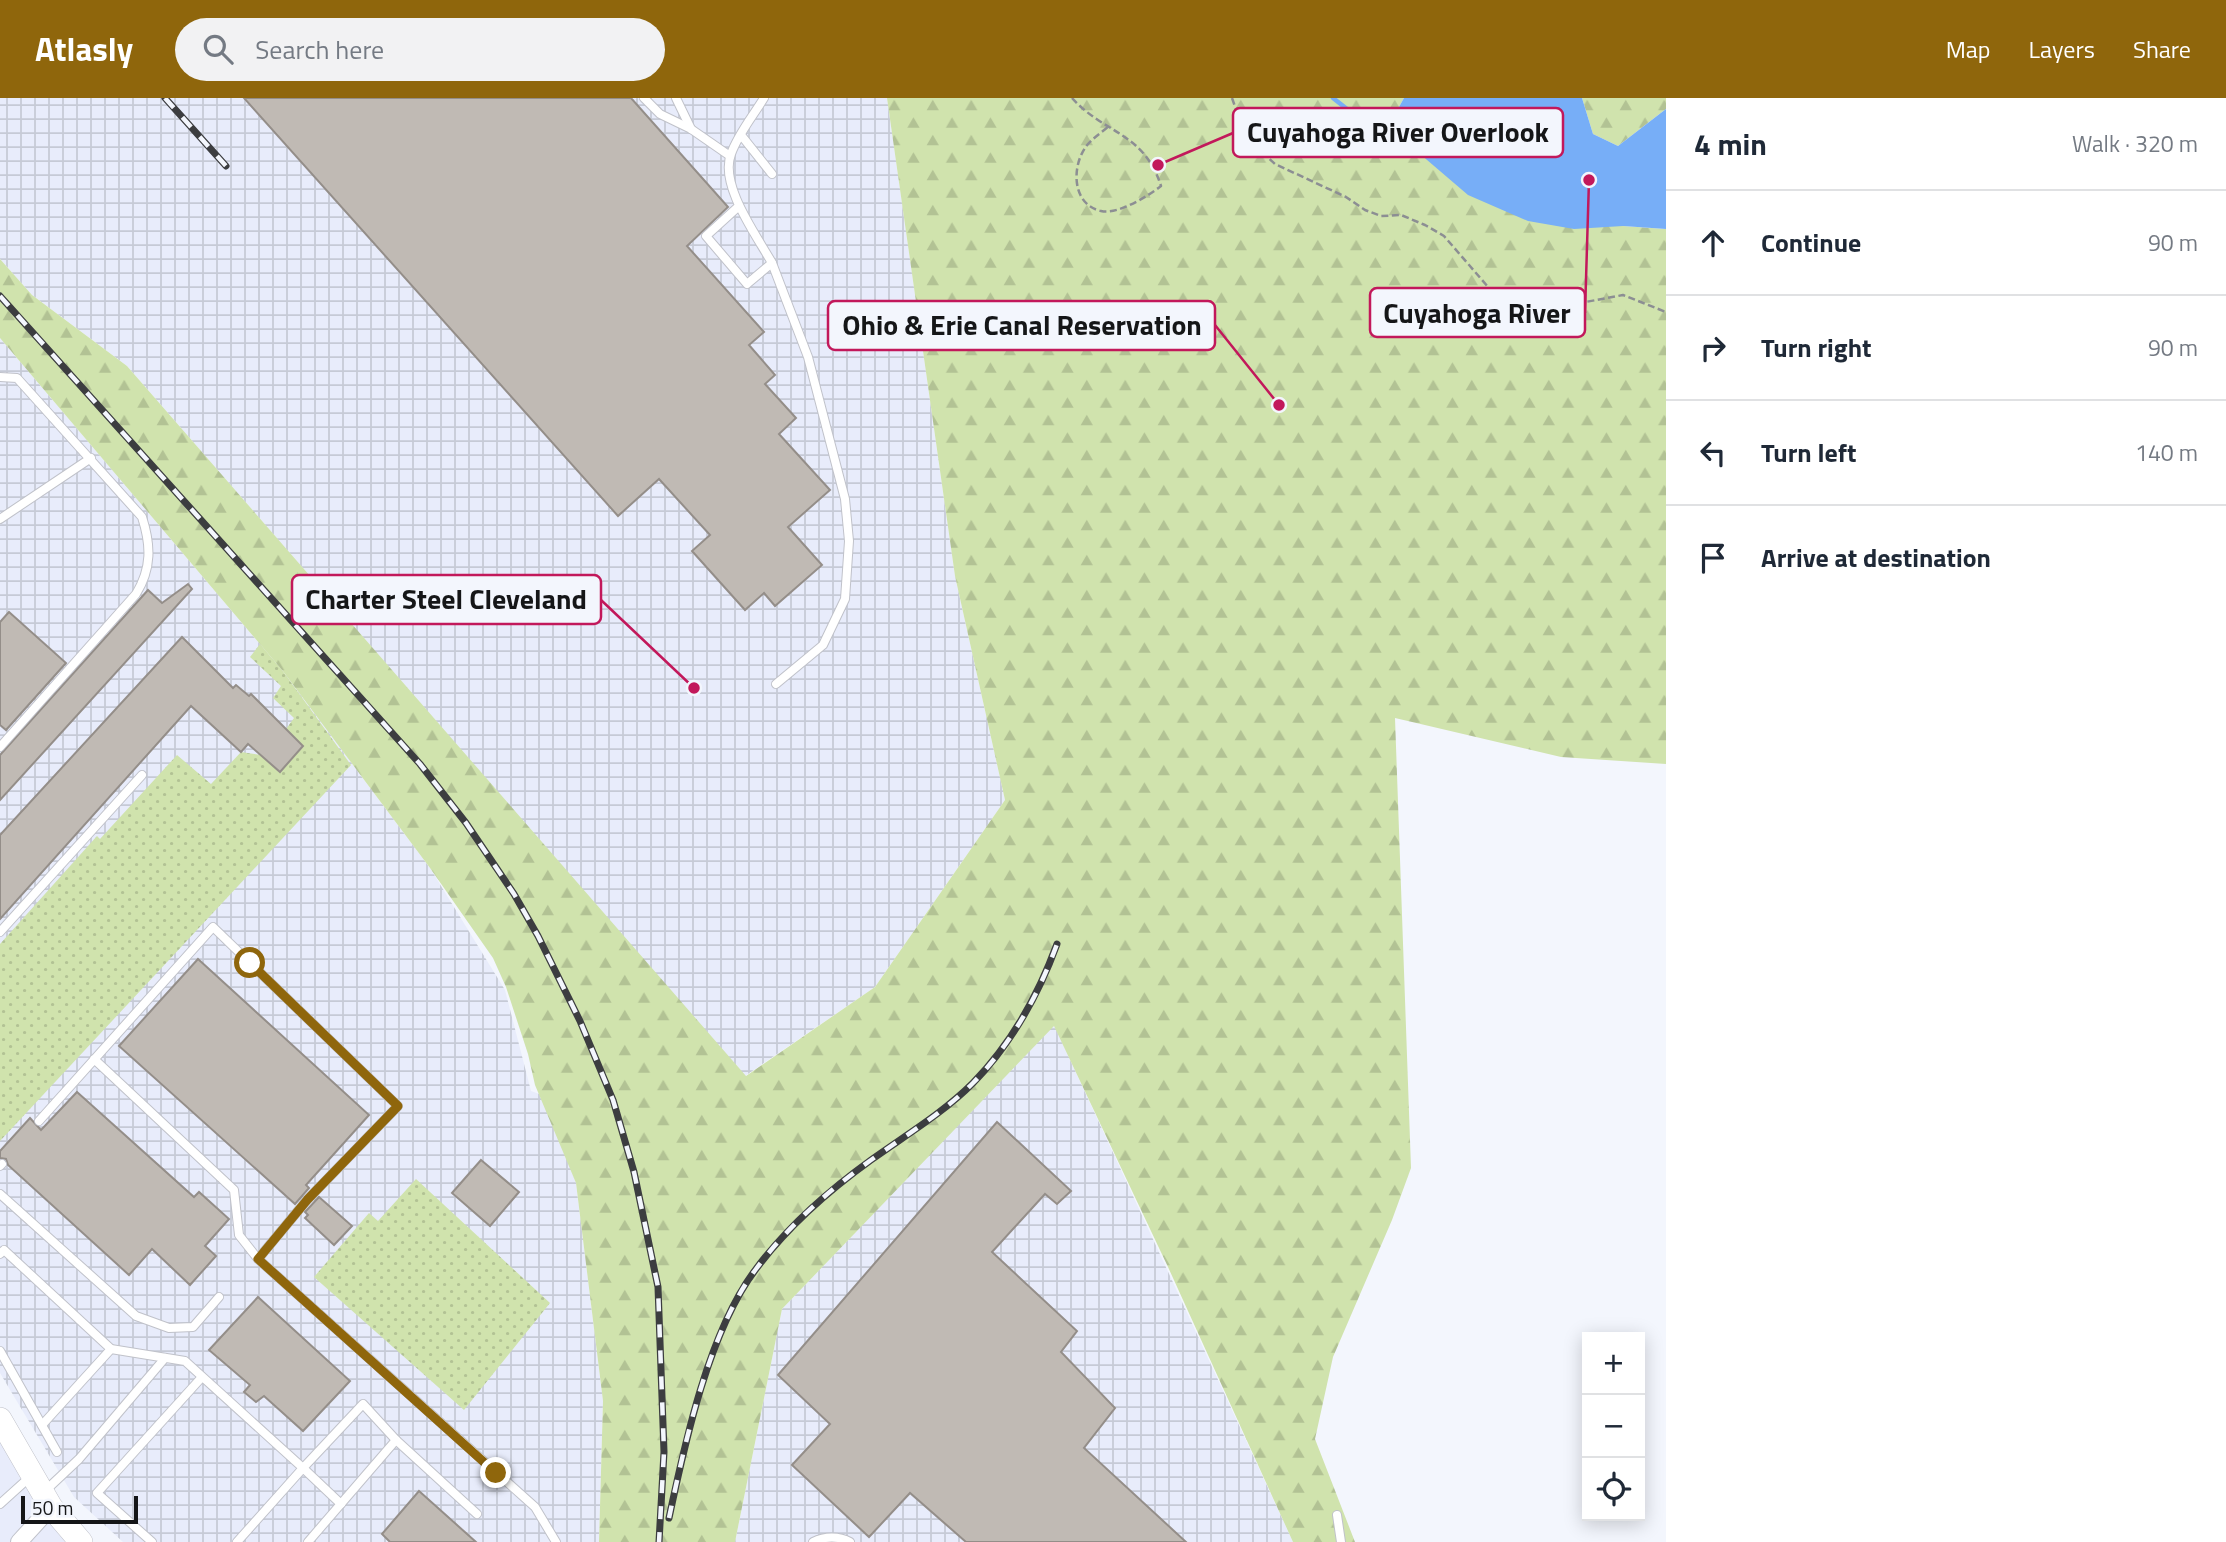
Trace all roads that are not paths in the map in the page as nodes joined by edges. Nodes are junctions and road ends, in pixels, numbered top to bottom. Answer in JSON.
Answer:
{"nodes":[{"id":1,"x":644,"y":98,"type":"edge"},
{"id":2,"x":676,"y":98,"type":"edge"},
{"id":3,"x":764,"y":98,"type":"edge"},
{"id":4,"x":691,"y":129,"type":"junction"},
{"id":5,"x":741,"y":135,"type":"junction"},
{"id":6,"x":730,"y":156,"type":"junction"},
{"id":7,"x":772,"y":174,"type":"dead end"},
{"id":8,"x":739,"y":206,"type":"junction"},
{"id":9,"x":772,"y":263,"type":"junction"},
{"id":10,"x":0,"y":377,"type":"edge"},
{"id":11,"x":91,"y":458,"type":"junction"},
{"id":12,"x":0,"y":519,"type":"edge"},
{"id":13,"x":776,"y":684,"type":"dead end"},
{"id":14,"x":0,"y":747,"type":"edge"},
{"id":15,"x":142,"y":775,"type":"dead end"},
{"id":16,"x":0,"y":932,"type":"edge"},
{"id":17,"x":94,"y":1059,"type":"junction"},
{"id":18,"x":39,"y":1121,"type":"dead end"},
{"id":19,"x":0,"y":1194,"type":"edge"},
{"id":20,"x":0,"y":1254,"type":"edge"},
{"id":21,"x":258,"y":1259,"type":"junction"},
{"id":22,"x":219,"y":1297,"type":"dead end"},
{"id":23,"x":111,"y":1349,"type":"junction"},
{"id":24,"x":0,"y":1351,"type":"edge"},
{"id":25,"x":165,"y":1358,"type":"junction"},
{"id":26,"x":202,"y":1377,"type":"junction"},
{"id":27,"x":0,"y":1419,"type":"edge"},
{"id":28,"x":42,"y":1426,"type":"junction"},
{"id":29,"x":396,"y":1440,"type":"junction"},
{"id":30,"x":57,"y":1452,"type":"dead end"},
{"id":31,"x":303,"y":1468,"type":"junction"},
{"id":32,"x":42,"y":1492,"type":"junction"},
{"id":33,"x":1,"y":1501,"type":"edge"},
{"id":34,"x":341,"y":1504,"type":"junction"},
{"id":35,"x":477,"y":1514,"type":"dead end"},
{"id":36,"x":1337,"y":1515,"type":"dead end"},
{"id":37,"x":19,"y":1542,"type":"edge"},
{"id":38,"x":80,"y":1542,"type":"edge"},
{"id":39,"x":152,"y":1542,"type":"edge"},
{"id":40,"x":237,"y":1542,"type":"edge"},
{"id":41,"x":308,"y":1542,"type":"edge"},
{"id":42,"x":556,"y":1542,"type":"edge"},
{"id":43,"x":813,"y":1542,"type":"edge"},
{"id":44,"x":850,"y":1542,"type":"edge"},
{"id":45,"x":1341,"y":1542,"type":"edge"}],
"edges":[{"from":1,"to":4,"type":"lane"},
{"from":2,"to":4,"type":"lane"},
{"from":3,"to":5,"type":"lane"},
{"from":4,"to":6,"type":"lane"},
{"from":5,"to":6,"type":"lane"},
{"from":5,"to":7,"type":"lane"},
{"from":6,"to":8,"type":"lane"},
{"from":8,"to":9,"type":"lane"},
{"from":8,"to":9,"type":"lane"},
{"from":9,"to":13,"type":"lane"},
{"from":10,"to":11,"type":"lane"},
{"from":11,"to":12,"type":"lane"},
{"from":11,"to":14,"type":"lane"},
{"from":15,"to":16,"type":"lane"},
{"from":17,"to":18,"type":"lane"},
{"from":17,"to":21,"type":"lane"},
{"from":17,"to":21,"type":"lane"},
{"from":19,"to":22,"type":"lane"},
{"from":20,"to":23,"type":"lane"},
{"from":21,"to":42,"type":"lane"},
{"from":23,"to":25,"type":"lane"},
{"from":23,"to":28,"type":"lane"},
{"from":24,"to":28,"type":"lane"},
{"from":25,"to":26,"type":"lane"},
{"from":25,"to":32,"type":"lane"},
{"from":26,"to":31,"type":"lane"},
{"from":26,"to":39,"type":"lane"},
{"from":27,"to":32,"type":"main road"},
{"from":28,"to":30,"type":"lane"},
{"from":29,"to":31,"type":"lane"},
{"from":29,"to":34,"type":"lane"},
{"from":29,"to":35,"type":"lane"},
{"from":31,"to":34,"type":"lane"},
{"from":31,"to":40,"type":"lane"},
{"from":32,"to":33,"type":"lane"},
{"from":32,"to":37,"type":"street"},
{"from":32,"to":38,"type":"main road"},
{"from":34,"to":41,"type":"lane"},
{"from":36,"to":45,"type":"lane"},
{"from":43,"to":44,"type":"lane"}]}
